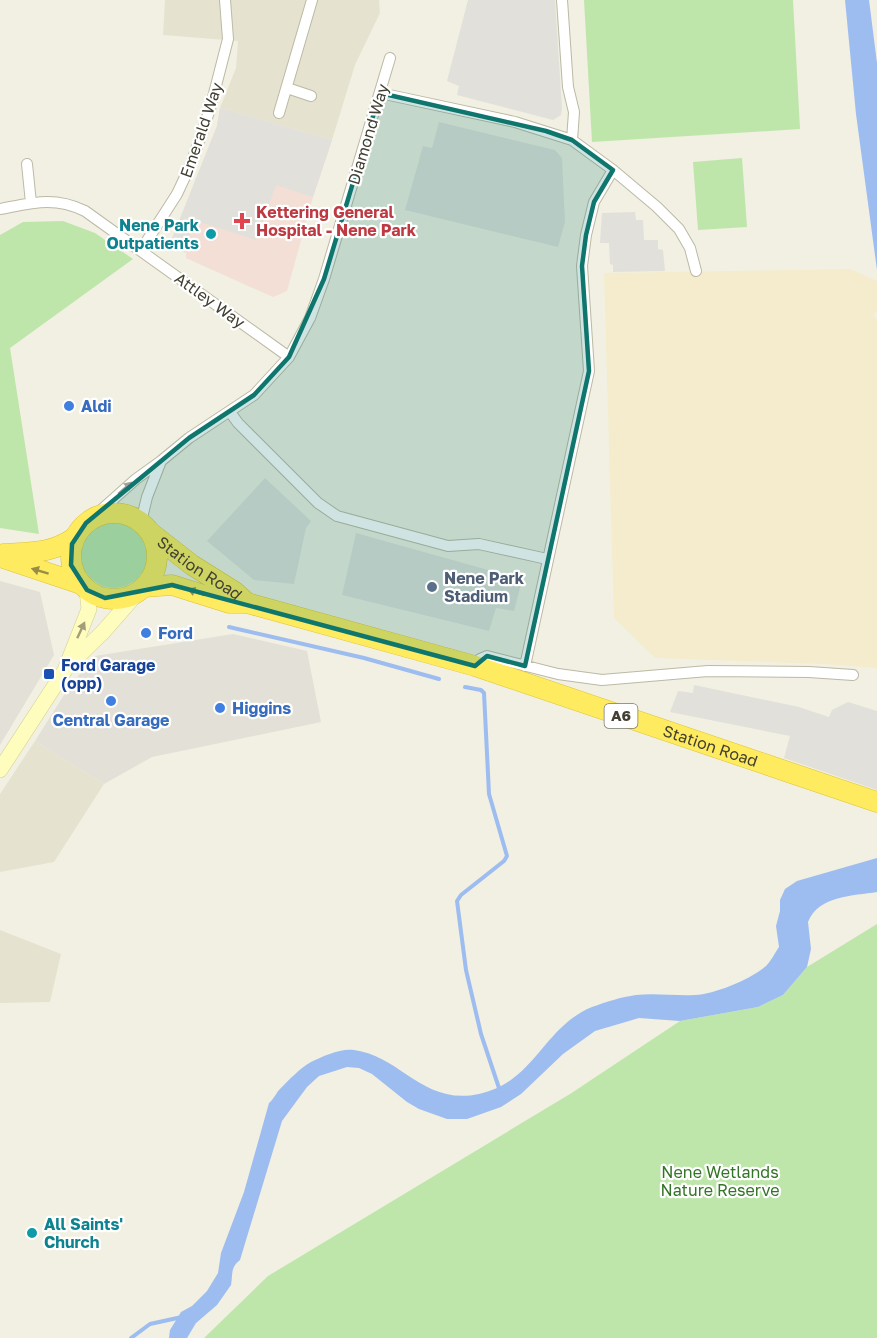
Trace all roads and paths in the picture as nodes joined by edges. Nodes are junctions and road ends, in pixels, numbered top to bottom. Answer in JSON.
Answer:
{"nodes":[{"id":1,"x":225,"y":0,"type":"edge"},
{"id":2,"x":312,"y":0,"type":"edge"},
{"id":3,"x":562,"y":0,"type":"edge"},
{"id":4,"x":390,"y":58,"type":"dead end"},
{"id":5,"x":287,"y":88,"type":"junction"},
{"id":6,"x":380,"y":93,"type":"junction"},
{"id":7,"x":311,"y":96,"type":"dead end"},
{"id":8,"x":279,"y":113,"type":"dead end"},
{"id":9,"x":572,"y":140,"type":"junction"},
{"id":10,"x":27,"y":164,"type":"dead end"},
{"id":11,"x":613,"y":170,"type":"junction"},
{"id":12,"x":31,"y":203,"type":"junction"},
{"id":13,"x":0,"y":209,"type":"edge"},
{"id":14,"x":141,"y":250,"type":"junction"},
{"id":15,"x":696,"y":271,"type":"dead end"},
{"id":16,"x":289,"y":357,"type":"junction"},
{"id":17,"x":230,"y":412,"type":"junction"},
{"id":18,"x":161,"y":461,"type":"junction"},
{"id":19,"x":91,"y":519,"type":"junction"},
{"id":20,"x":146,"y":527,"type":"junction"},
{"id":21,"x":74,"y":538,"type":"junction"},
{"id":22,"x":0,"y":556,"type":"edge"},
{"id":23,"x":547,"y":559,"type":"junction"},
{"id":24,"x":84,"y":587,"type":"junction"},
{"id":25,"x":141,"y":589,"type":"junction"},
{"id":26,"x":247,"y":603,"type":"junction"},
{"id":27,"x":475,"y":666,"type":"junction"},
{"id":28,"x":525,"y":666,"type":"junction"},
{"id":29,"x":65,"y":670,"type":"junction"},
{"id":30,"x":853,"y":675,"type":"dead end"},
{"id":31,"x":0,"y":770,"type":"edge"},
{"id":32,"x":877,"y":802,"type":"edge"}],
"edges":[{"from":1,"to":14,"type":"street","name":"Emerald Way"},
{"from":2,"to":5,"type":"street"},
{"from":3,"to":9,"type":"street"},
{"from":4,"to":6,"type":"street","name":"Diamond Way"},
{"from":5,"to":7,"type":"street"},
{"from":5,"to":8,"type":"street"},
{"from":6,"to":9,"type":"street"},
{"from":6,"to":16,"type":"street","name":"Diamond Way"},
{"from":9,"to":11,"type":"street"},
{"from":10,"to":12,"type":"street"},
{"from":11,"to":15,"type":"street"},
{"from":11,"to":23,"type":"street"},
{"from":12,"to":13,"type":"street","name":"Attley Way"},
{"from":12,"to":14,"type":"street","name":"Attley Way"},
{"from":14,"to":16,"type":"street","name":"Attley Way"},
{"from":16,"to":17,"type":"street","name":"Diamond Way"},
{"from":17,"to":18,"type":"street","name":"Diamond Way"},
{"from":17,"to":23,"type":"street"},
{"from":19,"to":18,"type":"street","name":"Diamond Way","one_way":true},
{"from":18,"to":20,"type":"street","name":"Diamond Way"},
{"from":19,"to":20,"type":"highway"},
{"from":19,"to":21,"type":"highway"},
{"from":20,"to":25,"type":"highway"},
{"from":20,"to":26,"type":"highway","name":"Station Road","number":"A6"},
{"from":21,"to":22,"type":"highway"},
{"from":21,"to":24,"type":"highway"},
{"from":24,"to":22,"type":"highway","one_way":true},
{"from":23,"to":28,"type":"street"},
{"from":24,"to":25,"type":"highway"},
{"from":29,"to":24,"type":"main road","one_way":true},
{"from":26,"to":25,"type":"highway","name":"Station Road","number":"A6","one_way":true},
{"from":25,"to":29,"type":"main road"},
{"from":26,"to":27,"type":"highway","name":"Station Road","number":"A6"},
{"from":27,"to":28,"type":"street","name":"Station Road"},
{"from":27,"to":32,"type":"highway","name":"Station Road","number":"A6"},
{"from":28,"to":30,"type":"street","name":"Station Road"},
{"from":29,"to":31,"type":"main road"}]}
